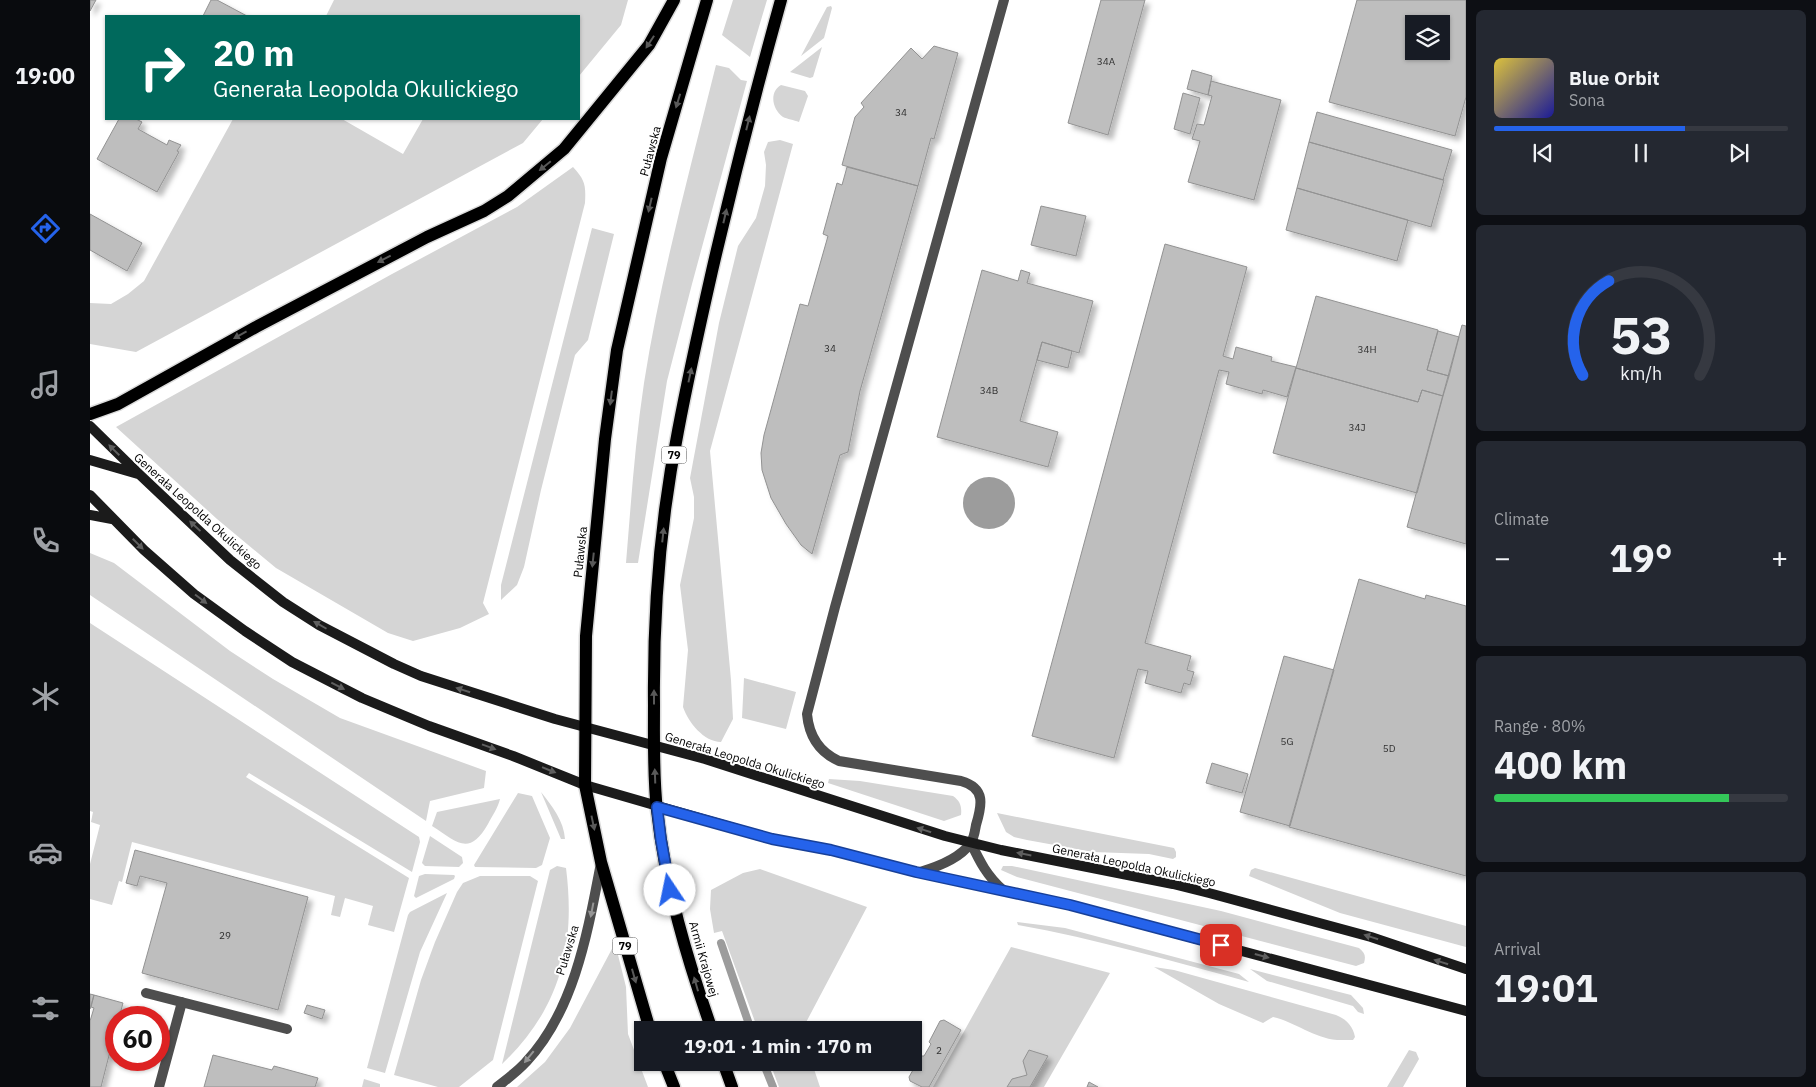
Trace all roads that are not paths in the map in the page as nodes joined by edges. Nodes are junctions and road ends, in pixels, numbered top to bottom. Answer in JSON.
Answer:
{"nodes":[{"id":1,"x":674,"y":0,"type":"edge"},
{"id":2,"x":706,"y":0,"type":"edge"},
{"id":3,"x":781,"y":0,"type":"edge"},
{"id":4,"x":1004,"y":0,"type":"edge"},
{"id":5,"x":90,"y":414,"type":"edge"},
{"id":6,"x":90,"y":426,"type":"edge"},
{"id":7,"x":90,"y":460,"type":"edge"},
{"id":8,"x":139,"y":474,"type":"junction"},
{"id":9,"x":90,"y":495,"type":"edge"},
{"id":10,"x":90,"y":515,"type":"edge"},
{"id":11,"x":112,"y":519,"type":"junction"},
{"id":12,"x":586,"y":728,"type":"junction"},
{"id":13,"x":654,"y":746,"type":"junction"},
{"id":14,"x":585,"y":785,"type":"junction"},
{"id":15,"x":657,"y":807,"type":"junction"},
{"id":16,"x":971,"y":843,"type":"junction"},
{"id":17,"x":601,"y":862,"type":"junction"},
{"id":18,"x":920,"y":872,"type":"junction"},
{"id":19,"x":1003,"y":890,"type":"junction"},
{"id":20,"x":1466,"y":969,"type":"edge"},
{"id":21,"x":146,"y":992,"type":"dead end"},
{"id":22,"x":182,"y":1002,"type":"junction"},
{"id":23,"x":1466,"y":1011,"type":"edge"},
{"id":24,"x":647,"y":1021,"type":"edge"},
{"id":25,"x":709,"y":1021,"type":"edge"},
{"id":26,"x":287,"y":1029,"type":"dead end"},
{"id":27,"x":668,"y":1071,"type":"edge"},
{"id":28,"x":726,"y":1071,"type":"edge"},
{"id":29,"x":159,"y":1087,"type":"edge"},
{"id":30,"x":497,"y":1087,"type":"edge"},
{"id":31,"x":674,"y":1087,"type":"edge"},
{"id":32,"x":732,"y":1087,"type":"edge"}],
"edges":[{"from":1,"to":5,"type":"main road","one_way":true},
{"from":2,"to":12,"type":"main road","name":"Puławska","number":"79","one_way":true},
{"from":13,"to":3,"type":"main road","number":"79","one_way":true},
{"from":4,"to":16,"type":"street"},
{"from":8,"to":6,"type":"main road","name":"Generała Leopolda Okulickiego","one_way":true},
{"from":7,"to":8,"type":"main road"},
{"from":12,"to":8,"type":"main road","name":"Generała Leopolda Okulickiego","one_way":true},
{"from":9,"to":11,"type":"main road"},
{"from":10,"to":11,"type":"main road"},
{"from":11,"to":14,"type":"main road","one_way":true},
{"from":12,"to":13,"type":"main road","name":"Generała Leopolda Okulickiego"},
{"from":12,"to":14,"type":"main road","name":"Puławska","number":"79"},
{"from":15,"to":13,"type":"main road","number":"79","one_way":true},
{"from":16,"to":13,"type":"main road","name":"Generała Leopolda Okulickiego","one_way":true},
{"from":14,"to":15,"type":"main road"},
{"from":14,"to":17,"type":"main road","name":"Puławska","number":"79","one_way":true},
{"from":15,"to":18,"type":"main road"},
{"from":25,"to":15,"type":"main road","name":"Armii Krajowej","number":"79","one_way":true},
{"from":16,"to":18,"type":"street"},
{"from":16,"to":19,"type":"street"},
{"from":20,"to":16,"type":"main road","name":"Generała Leopolda Okulickiego","one_way":true},
{"from":17,"to":24,"type":"main road","number":"79","one_way":true},
{"from":17,"to":30,"type":"street","name":"Puławska","one_way":true},
{"from":18,"to":19,"type":"main road"},
{"from":19,"to":23,"type":"main road","one_way":true},
{"from":21,"to":22,"type":"street"},
{"from":22,"to":26,"type":"street"},
{"from":22,"to":29,"type":"street"},
{"from":27,"to":31,"type":"main road"},
{"from":28,"to":32,"type":"main road"}]}
